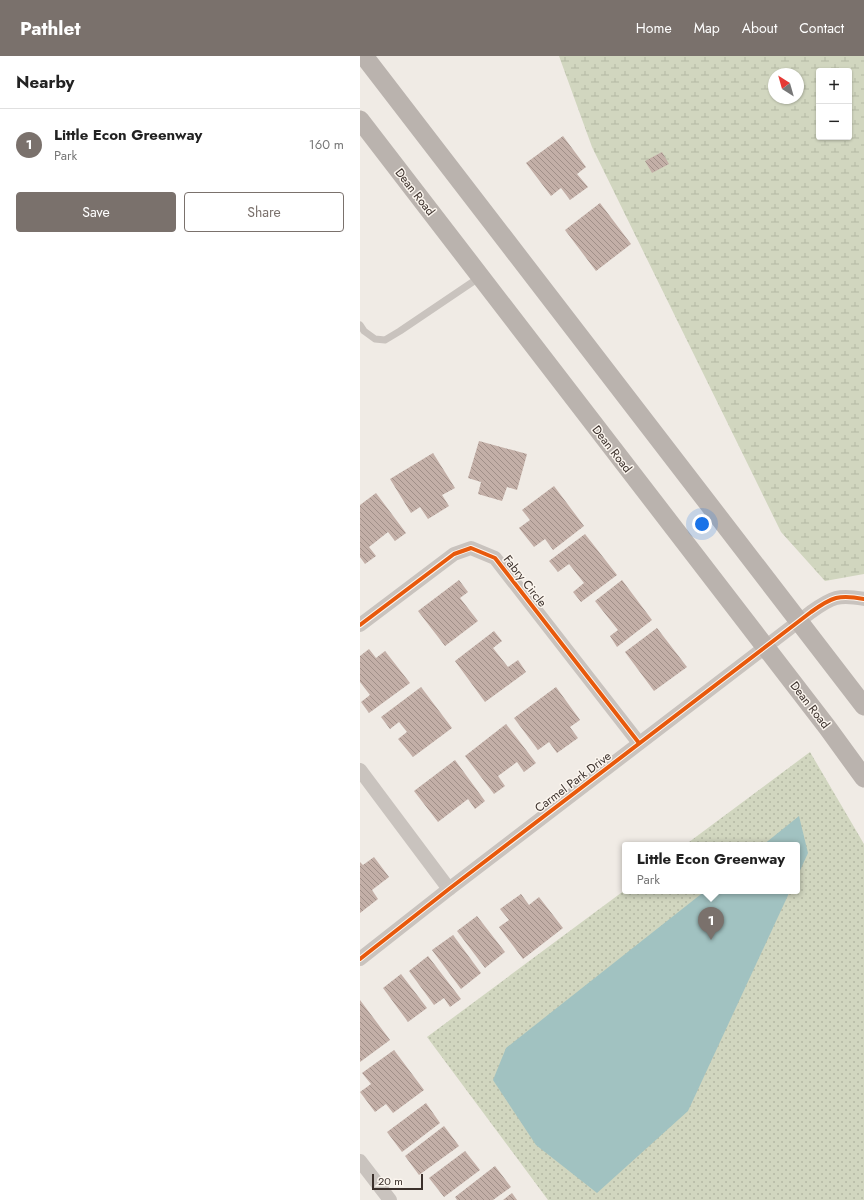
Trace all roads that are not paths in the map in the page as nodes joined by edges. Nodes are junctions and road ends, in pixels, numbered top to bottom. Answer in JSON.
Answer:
{"nodes":[{"id":1,"x":364,"y":56,"type":"edge"},
{"id":2,"x":360,"y":120,"type":"edge"},
{"id":3,"x":480,"y":277,"type":"junction"},
{"id":4,"x":361,"y":330,"type":"edge"},
{"id":5,"x":864,"y":599,"type":"edge"},
{"id":6,"x":798,"y":622,"type":"junction"},
{"id":7,"x":360,"y":625,"type":"edge"},
{"id":8,"x":765,"y":647,"type":"junction"},
{"id":9,"x":864,"y":706,"type":"edge"},
{"id":10,"x":639,"y":743,"type":"junction"},
{"id":11,"x":360,"y":770,"type":"edge"},
{"id":12,"x":864,"y":778,"type":"edge"},
{"id":13,"x":449,"y":889,"type":"junction"},
{"id":14,"x":360,"y":959,"type":"edge"},
{"id":15,"x":360,"y":1161,"type":"edge"},
{"id":16,"x":390,"y":1200,"type":"edge"}],
"edges":[{"from":1,"to":6,"type":"main road"},
{"from":2,"to":3,"type":"main road","name":"Dean Road"},
{"from":3,"to":4,"type":"lane"},
{"from":3,"to":8,"type":"main road","name":"Dean Road"},
{"from":5,"to":6,"type":"street","name":"Carmel Park Drive"},
{"from":6,"to":8,"type":"street","name":"Carmel Park Drive"},
{"from":6,"to":9,"type":"main road"},
{"from":7,"to":10,"type":"street","name":"Fabry Circle"},
{"from":8,"to":10,"type":"street","name":"Carmel Park Drive"},
{"from":8,"to":12,"type":"main road","name":"Dean Road"},
{"from":10,"to":13,"type":"street","name":"Carmel Park Drive"},
{"from":11,"to":13,"type":"street"},
{"from":13,"to":14,"type":"street","name":"Carmel Park Drive"},
{"from":15,"to":16,"type":"street"}]}
